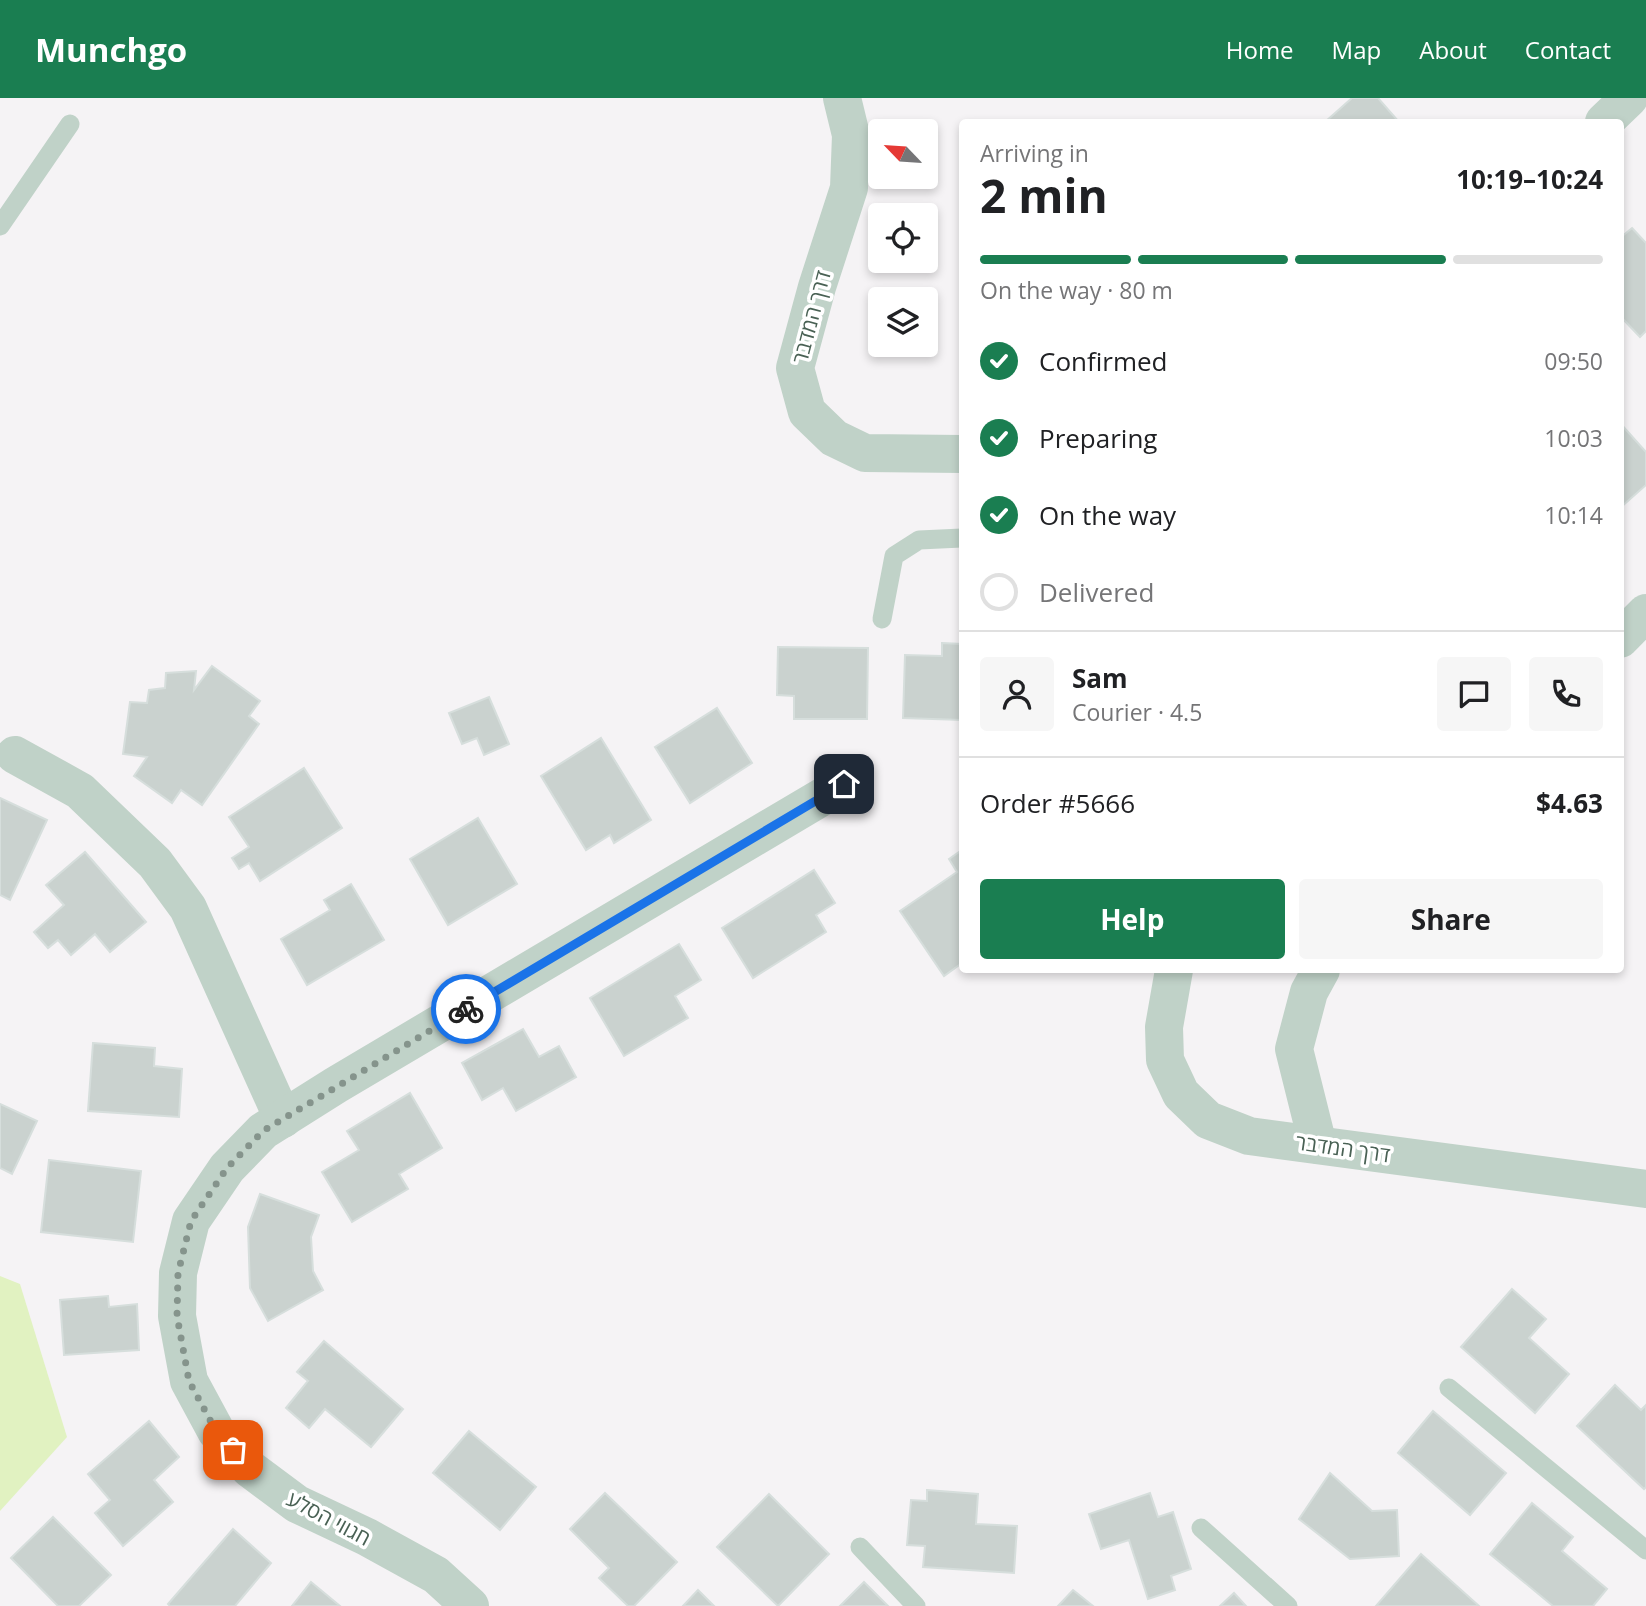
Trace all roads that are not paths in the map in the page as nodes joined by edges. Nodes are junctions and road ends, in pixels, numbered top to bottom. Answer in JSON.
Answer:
{"nodes":[{"id":1,"x":842,"y":98,"type":"edge"},
{"id":2,"x":1629,"y":98,"type":"edge"},
{"id":3,"x":1607,"y":119,"type":"edge"},
{"id":4,"x":71,"y":124,"type":"dead end"},
{"id":5,"x":0,"y":226,"type":"edge"},
{"id":6,"x":959,"y":454,"type":"edge"},
{"id":7,"x":959,"y":538,"type":"edge"},
{"id":8,"x":1646,"y":613,"type":"edge"},
{"id":9,"x":882,"y":619,"type":"dead end"},
{"id":10,"x":1624,"y":635,"type":"edge"},
{"id":11,"x":7,"y":751,"type":"edge"},
{"id":12,"x":844,"y":784,"type":"dead end"},
{"id":13,"x":1173,"y":973,"type":"edge"},
{"id":14,"x":1319,"y":973,"type":"edge"},
{"id":15,"x":283,"y":1119,"type":"junction"},
{"id":16,"x":1318,"y":1145,"type":"junction"},
{"id":17,"x":1646,"y":1189,"type":"edge"},
{"id":18,"x":1449,"y":1388,"type":"dead end"},
{"id":19,"x":1200,"y":1528,"type":"dead end"},
{"id":20,"x":860,"y":1547,"type":"dead end"},
{"id":21,"x":1646,"y":1550,"type":"edge"},
{"id":22,"x":470,"y":1606,"type":"edge"},
{"id":23,"x":916,"y":1606,"type":"edge"},
{"id":24,"x":1288,"y":1606,"type":"edge"}],
"edges":[{"from":1,"to":6,"type":"street","name":"דרך המדבר"},
{"from":2,"to":3,"type":"street"},
{"from":4,"to":5,"type":"lane"},
{"from":7,"to":9,"type":"lane"},
{"from":8,"to":10,"type":"street"},
{"from":11,"to":15,"type":"street"},
{"from":12,"to":15,"type":"street","name":"חגווי הסלע"},
{"from":13,"to":16,"type":"street","name":"דרך המדבר"},
{"from":14,"to":16,"type":"street"},
{"from":15,"to":22,"type":"street","name":"חגווי הסלע"},
{"from":16,"to":17,"type":"street","name":"דרך המדבר"},
{"from":18,"to":21,"type":"lane"},
{"from":19,"to":24,"type":"lane"},
{"from":20,"to":23,"type":"lane"}]}
